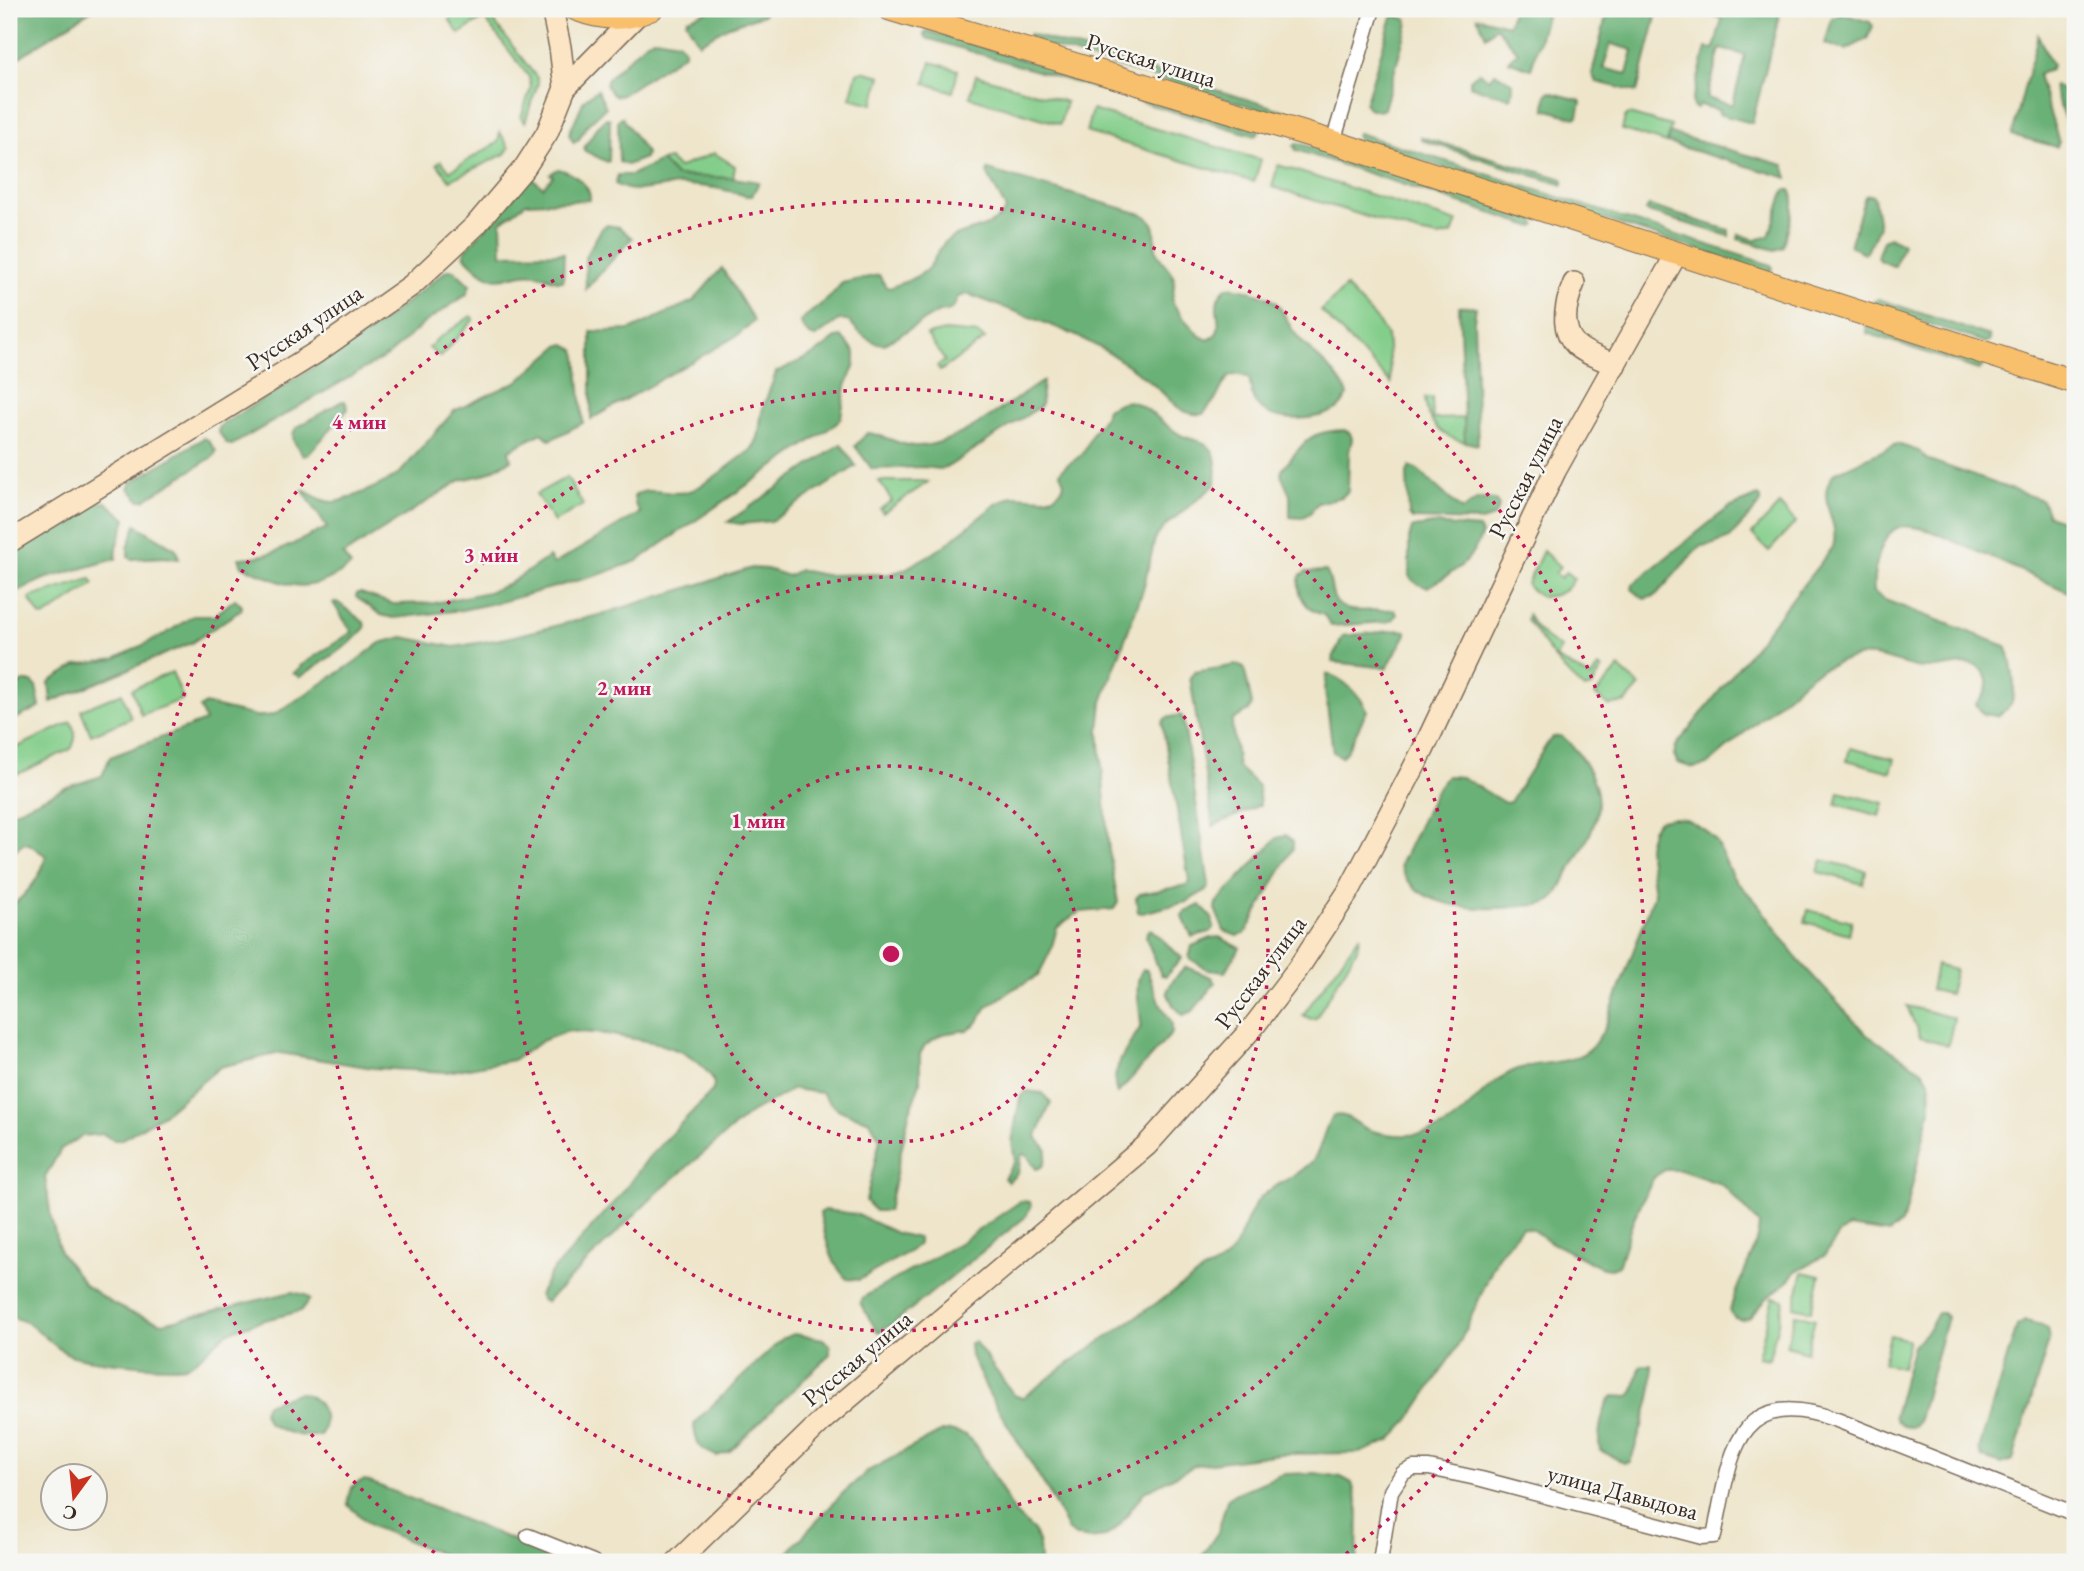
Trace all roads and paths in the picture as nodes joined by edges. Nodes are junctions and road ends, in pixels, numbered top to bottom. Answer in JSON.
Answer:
{"nodes":[{"id":1,"x":552,"y":9,"type":"edge"},
{"id":2,"x":576,"y":9,"type":"edge"},
{"id":3,"x":890,"y":9,"type":"edge"},
{"id":4,"x":1373,"y":9,"type":"edge"},
{"id":5,"x":644,"y":12,"type":"edge"},
{"id":6,"x":565,"y":88,"type":"junction"},
{"id":7,"x":1333,"y":142,"type":"junction"},
{"id":8,"x":1677,"y":253,"type":"junction"},
{"id":9,"x":1574,"y":282,"type":"dead end"},
{"id":10,"x":1615,"y":365,"type":"junction"},
{"id":11,"x":2075,"y":382,"type":"edge"},
{"id":12,"x":9,"y":542,"type":"edge"},
{"id":13,"x":2075,"y":1514,"type":"edge"},
{"id":14,"x":528,"y":1536,"type":"dead end"},
{"id":15,"x":593,"y":1562,"type":"edge"},
{"id":16,"x":677,"y":1562,"type":"edge"},
{"id":17,"x":1380,"y":1562,"type":"edge"}],
"edges":[{"from":1,"to":6,"type":"street","name":"Русская улица"},
{"from":2,"to":5,"type":"main road"},
{"from":3,"to":7,"type":"main road","name":"Русская улица"},
{"from":4,"to":7,"type":"street"},
{"from":5,"to":6,"type":"street","name":"Русская улица"},
{"from":6,"to":12,"type":"street","name":"Русская улица"},
{"from":7,"to":8,"type":"main road","name":"Русская улица"},
{"from":8,"to":10,"type":"street","name":"Русская улица"},
{"from":8,"to":11,"type":"main road","name":"Русская улица"},
{"from":9,"to":10,"type":"street"},
{"from":10,"to":16,"type":"street","name":"Русская улица"},
{"from":13,"to":17,"type":"street","name":"улица Давыдова"},
{"from":14,"to":15,"type":"street"}]}
